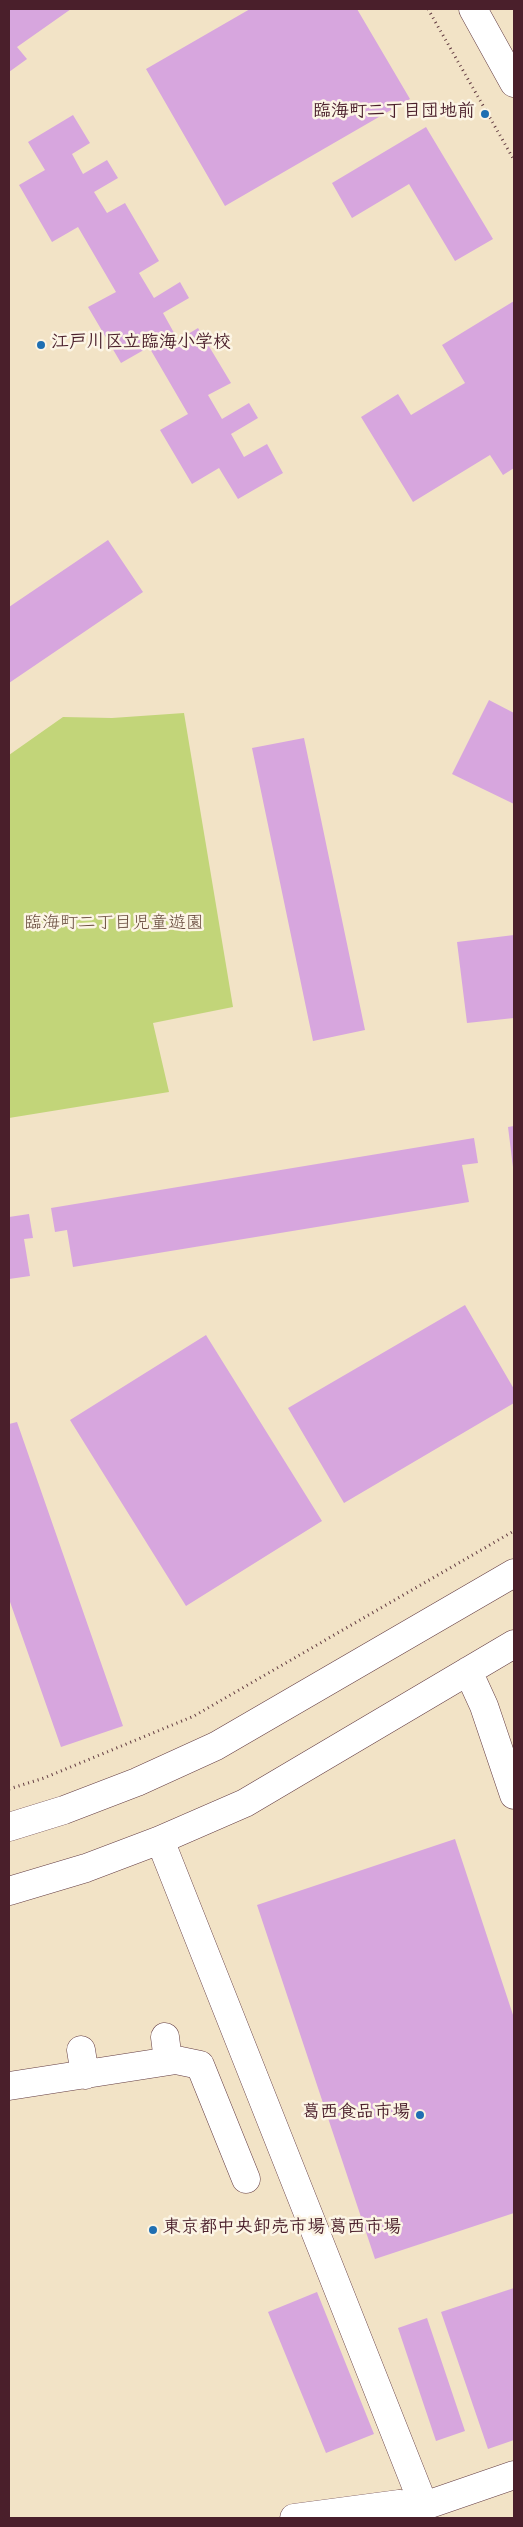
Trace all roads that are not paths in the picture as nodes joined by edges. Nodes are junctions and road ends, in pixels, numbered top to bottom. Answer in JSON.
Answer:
{"nodes":[{"id":1,"x":473,"y":9,"type":"edge"},
{"id":2,"x":514,"y":83,"type":"edge"},
{"id":3,"x":514,"y":1573,"type":"edge"},
{"id":4,"x":514,"y":1644,"type":"edge"},
{"id":5,"x":468,"y":1671,"type":"junction"},
{"id":6,"x":514,"y":1795,"type":"edge"},
{"id":7,"x":9,"y":1827,"type":"edge"},
{"id":8,"x":160,"y":1840,"type":"junction"},
{"id":9,"x":9,"y":1891,"type":"edge"},
{"id":10,"x":9,"y":2086,"type":"edge"},
{"id":11,"x":246,"y":2179,"type":"dead end"},
{"id":12,"x":514,"y":2475,"type":"edge"},
{"id":13,"x":424,"y":2506,"type":"junction"},
{"id":14,"x":294,"y":2518,"type":"edge"}],
"edges":[{"from":1,"to":2,"type":"street"},
{"from":3,"to":7,"type":"street"},
{"from":4,"to":5,"type":"street"},
{"from":5,"to":6,"type":"street"},
{"from":5,"to":8,"type":"street"},
{"from":8,"to":9,"type":"street"},
{"from":8,"to":13,"type":"street"},
{"from":10,"to":11,"type":"street"},
{"from":12,"to":13,"type":"street"},
{"from":13,"to":14,"type":"street"}]}
